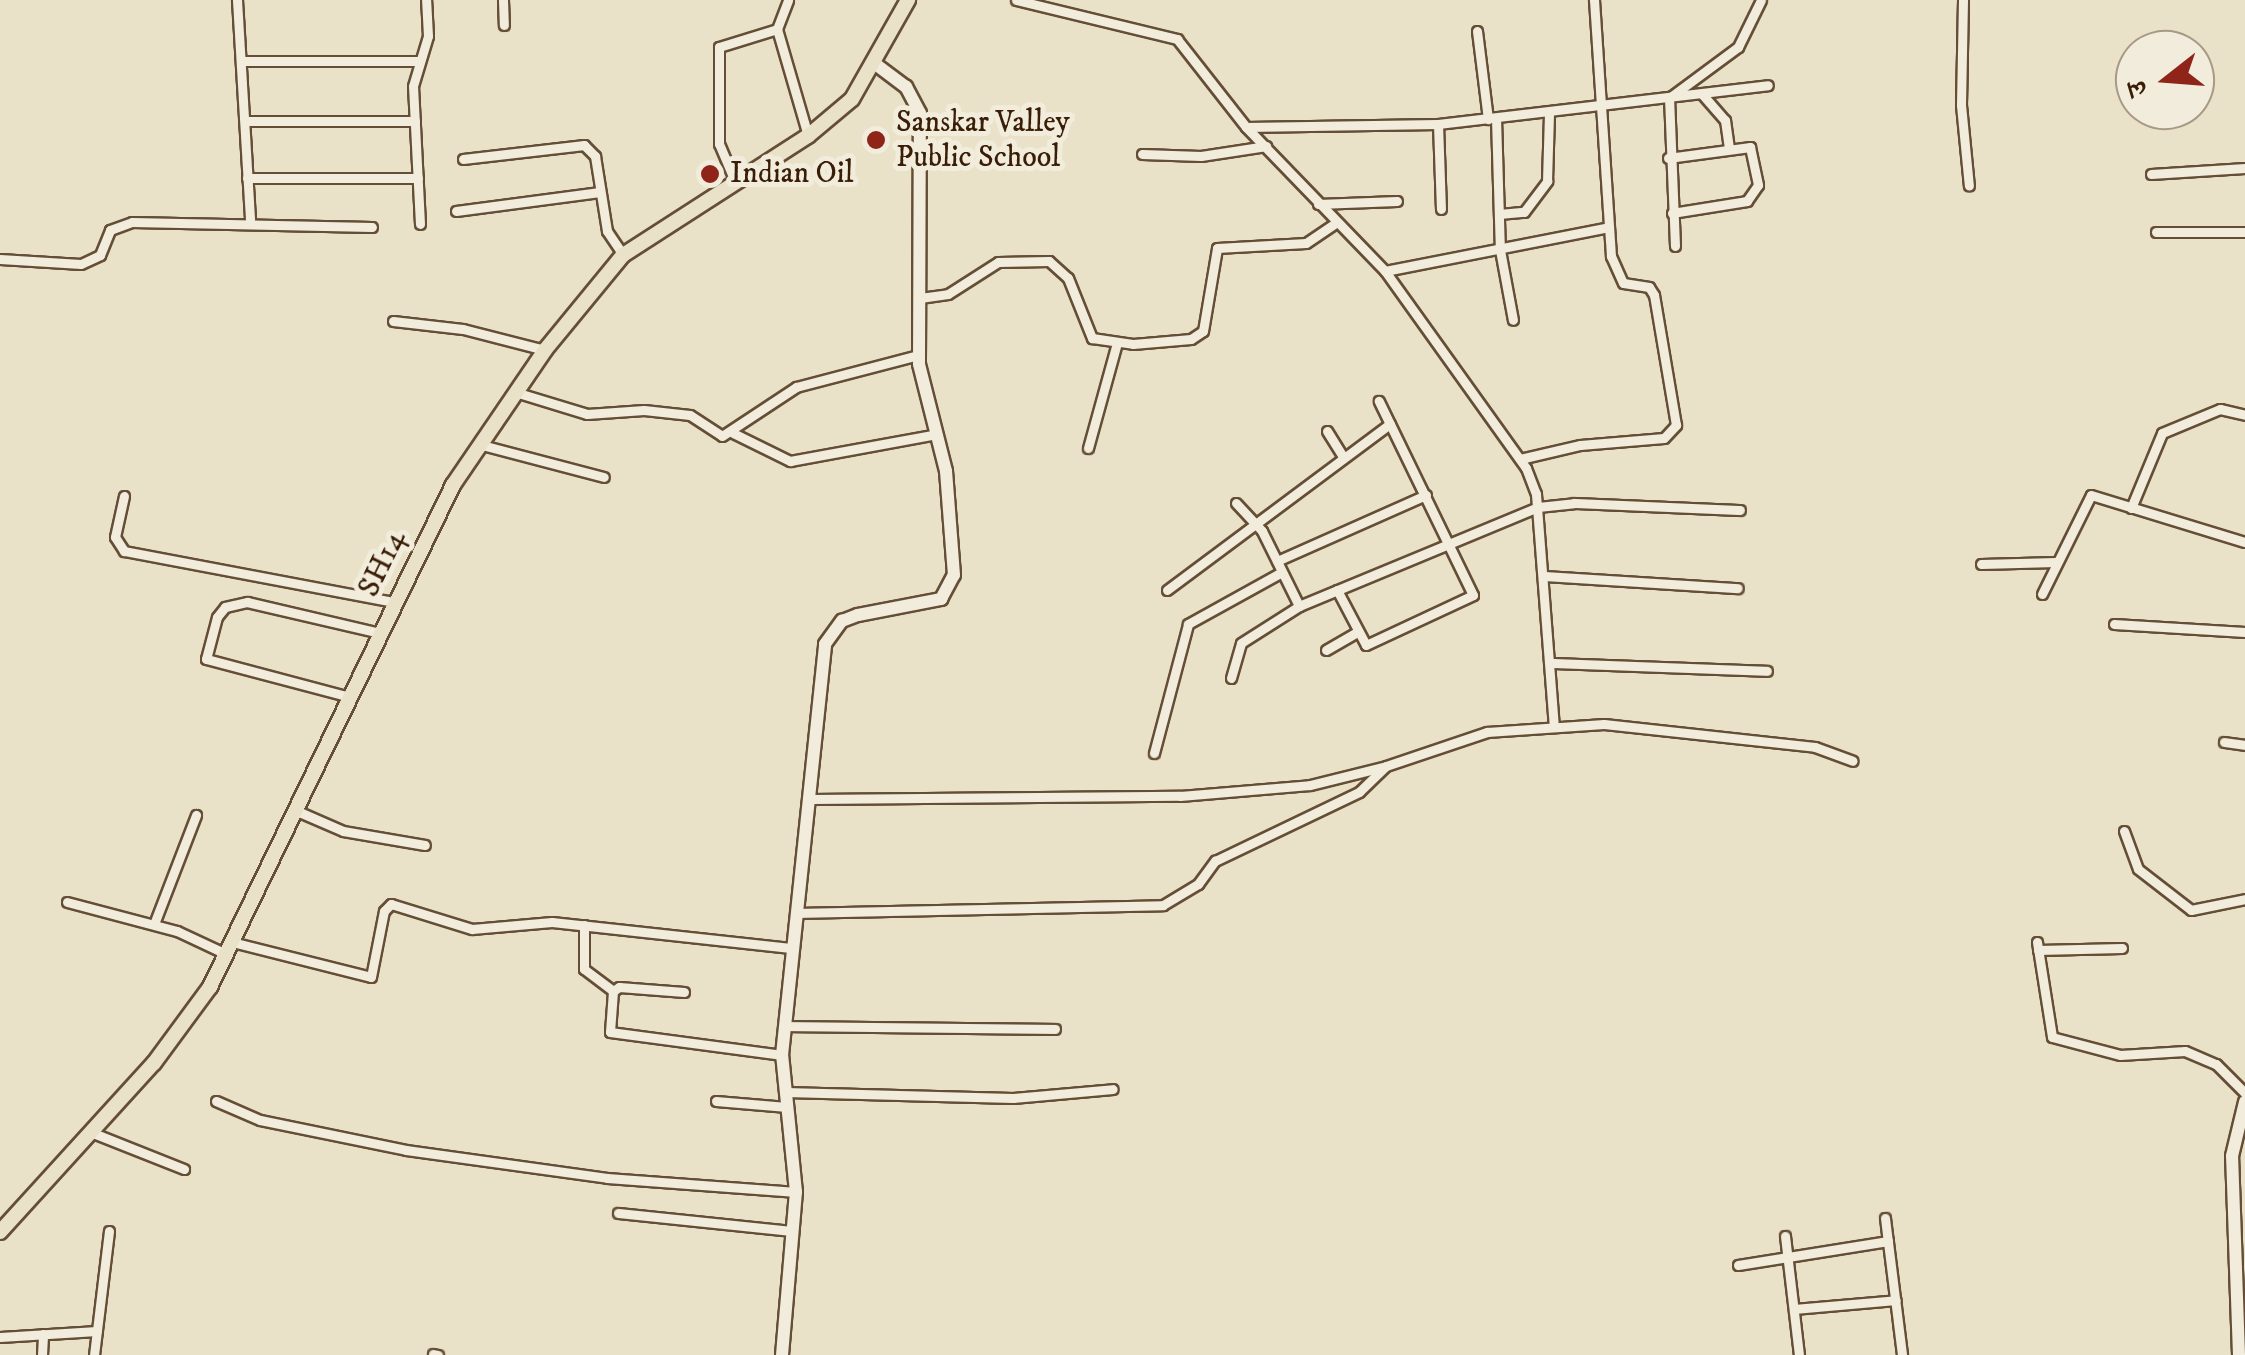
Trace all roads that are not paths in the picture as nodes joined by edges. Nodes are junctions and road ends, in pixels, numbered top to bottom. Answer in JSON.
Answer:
{"nodes":[{"id":1,"x":237,"y":0,"type":"edge"},
{"id":2,"x":426,"y":0,"type":"edge"},
{"id":3,"x":503,"y":0,"type":"edge"},
{"id":4,"x":788,"y":0,"type":"edge"},
{"id":5,"x":908,"y":0,"type":"edge"},
{"id":6,"x":1016,"y":0,"type":"edge"},
{"id":7,"x":1594,"y":0,"type":"edge"},
{"id":8,"x":1762,"y":0,"type":"edge"},
{"id":9,"x":1963,"y":0,"type":"edge"},
{"id":10,"x":504,"y":25,"type":"dead end"},
{"id":11,"x":777,"y":30,"type":"junction"},
{"id":12,"x":1476,"y":31,"type":"dead end"},
{"id":13,"x":420,"y":60,"type":"junction"},
{"id":14,"x":241,"y":61,"type":"junction"},
{"id":15,"x":875,"y":64,"type":"junction"},
{"id":16,"x":1768,"y":85,"type":"dead end"},
{"id":17,"x":1702,"y":94,"type":"junction"},
{"id":18,"x":1669,"y":98,"type":"junction"},
{"id":19,"x":1600,"y":106,"type":"junction"},
{"id":20,"x":1549,"y":112,"type":"junction"},
{"id":21,"x":1492,"y":119,"type":"junction"},
{"id":22,"x":245,"y":121,"type":"junction"},
{"id":23,"x":415,"y":121,"type":"junction"},
{"id":24,"x":1438,"y":124,"type":"junction"},
{"id":25,"x":1246,"y":126,"type":"junction"},
{"id":26,"x":808,"y":136,"type":"junction"},
{"id":27,"x":1266,"y":146,"type":"junction"},
{"id":28,"x":1729,"y":148,"type":"junction"},
{"id":29,"x":1142,"y":154,"type":"dead end"},
{"id":30,"x":1668,"y":158,"type":"junction"},
{"id":31,"x":464,"y":160,"type":"dead end"},
{"id":32,"x":2245,"y":168,"type":"edge"},
{"id":33,"x":2151,"y":174,"type":"dead end"},
{"id":34,"x":248,"y":178,"type":"junction"},
{"id":35,"x":418,"y":178,"type":"junction"},
{"id":36,"x":734,"y":179,"type":"junction"},
{"id":37,"x":1969,"y":186,"type":"dead end"},
{"id":38,"x":600,"y":192,"type":"junction"},
{"id":39,"x":1397,"y":200,"type":"dead end"},
{"id":40,"x":1318,"y":204,"type":"junction"},
{"id":41,"x":1441,"y":209,"type":"dead end"},
{"id":42,"x":456,"y":211,"type":"dead end"},
{"id":43,"x":1672,"y":213,"type":"junction"},
{"id":44,"x":1499,"y":214,"type":"junction"},
{"id":45,"x":250,"y":220,"type":"junction"},
{"id":46,"x":1336,"y":222,"type":"junction"},
{"id":47,"x":420,"y":224,"type":"dead end"},
{"id":48,"x":372,"y":227,"type":"dead end"},
{"id":49,"x":1609,"y":227,"type":"junction"},
{"id":50,"x":2156,"y":232,"type":"dead end"},
{"id":51,"x":2245,"y":232,"type":"edge"},
{"id":52,"x":1674,"y":246,"type":"dead end"},
{"id":53,"x":1500,"y":250,"type":"junction"},
{"id":54,"x":622,"y":255,"type":"junction"},
{"id":55,"x":0,"y":259,"type":"edge"},
{"id":56,"x":1385,"y":272,"type":"junction"},
{"id":57,"x":920,"y":298,"type":"junction"},
{"id":58,"x":1513,"y":320,"type":"dead end"},
{"id":59,"x":392,"y":322,"type":"dead end"},
{"id":60,"x":1117,"y":342,"type":"junction"},
{"id":61,"x":545,"y":350,"type":"junction"},
{"id":62,"x":918,"y":355,"type":"junction"},
{"id":63,"x":515,"y":392,"type":"junction"},
{"id":64,"x":1379,"y":401,"type":"dead end"},
{"id":65,"x":2245,"y":415,"type":"edge"},
{"id":66,"x":1390,"y":424,"type":"junction"},
{"id":67,"x":1327,"y":431,"type":"dead end"},
{"id":68,"x":733,"y":433,"type":"junction"},
{"id":69,"x":936,"y":434,"type":"junction"},
{"id":70,"x":478,"y":444,"type":"junction"},
{"id":71,"x":1088,"y":448,"type":"dead end"},
{"id":72,"x":1343,"y":457,"type":"junction"},
{"id":73,"x":1520,"y":460,"type":"junction"},
{"id":74,"x":604,"y":477,"type":"dead end"},
{"id":75,"x":1426,"y":494,"type":"junction"},
{"id":76,"x":124,"y":496,"type":"dead end"},
{"id":77,"x":1236,"y":503,"type":"dead end"},
{"id":78,"x":1538,"y":507,"type":"junction"},
{"id":79,"x":2131,"y":508,"type":"junction"},
{"id":80,"x":1740,"y":510,"type":"dead end"},
{"id":81,"x":1254,"y":521,"type":"junction"},
{"id":82,"x":2245,"y":542,"type":"edge"},
{"id":83,"x":1451,"y":543,"type":"junction"},
{"id":84,"x":1276,"y":561,"type":"junction"},
{"id":85,"x":2056,"y":562,"type":"junction"},
{"id":86,"x":1981,"y":564,"type":"dead end"},
{"id":87,"x":1282,"y":572,"type":"junction"},
{"id":88,"x":1545,"y":576,"type":"junction"},
{"id":89,"x":1738,"y":588,"type":"dead end"},
{"id":90,"x":1167,"y":590,"type":"dead end"},
{"id":91,"x":1338,"y":590,"type":"junction"},
{"id":92,"x":2042,"y":594,"type":"dead end"},
{"id":93,"x":395,"y":602,"type":"junction"},
{"id":94,"x":1299,"y":606,"type":"junction"},
{"id":95,"x":2114,"y":624,"type":"dead end"},
{"id":96,"x":2245,"y":632,"type":"edge"},
{"id":97,"x":380,"y":633,"type":"junction"},
{"id":98,"x":1356,"y":633,"type":"junction"},
{"id":99,"x":1326,"y":650,"type":"dead end"},
{"id":100,"x":1550,"y":664,"type":"junction"},
{"id":101,"x":1767,"y":671,"type":"dead end"},
{"id":102,"x":1231,"y":678,"type":"dead end"},
{"id":103,"x":350,"y":697,"type":"junction"},
{"id":104,"x":1554,"y":726,"type":"junction"},
{"id":105,"x":2224,"y":742,"type":"dead end"},
{"id":106,"x":2245,"y":745,"type":"edge"},
{"id":107,"x":1154,"y":753,"type":"dead end"},
{"id":108,"x":1853,"y":761,"type":"dead end"},
{"id":109,"x":1386,"y":766,"type":"junction"},
{"id":110,"x":811,"y":800,"type":"junction"},
{"id":111,"x":297,"y":811,"type":"junction"},
{"id":112,"x":196,"y":815,"type":"dead end"},
{"id":113,"x":2124,"y":831,"type":"dead end"},
{"id":114,"x":425,"y":845,"type":"dead end"},
{"id":115,"x":2245,"y":899,"type":"edge"},
{"id":116,"x":67,"y":902,"type":"dead end"},
{"id":117,"x":795,"y":913,"type":"junction"},
{"id":118,"x":154,"y":924,"type":"junction"},
{"id":119,"x":584,"y":926,"type":"junction"},
{"id":120,"x":229,"y":948,"type":"junction"},
{"id":121,"x":791,"y":948,"type":"junction"},
{"id":122,"x":2122,"y":948,"type":"dead end"},
{"id":123,"x":613,"y":990,"type":"junction"},
{"id":124,"x":684,"y":992,"type":"dead end"},
{"id":125,"x":784,"y":1026,"type":"junction"},
{"id":126,"x":1055,"y":1029,"type":"dead end"},
{"id":127,"x":782,"y":1056,"type":"junction"},
{"id":128,"x":1113,"y":1090,"type":"dead end"},
{"id":129,"x":785,"y":1092,"type":"junction"},
{"id":130,"x":2245,"y":1093,"type":"edge"},
{"id":131,"x":216,"y":1100,"type":"dead end"},
{"id":132,"x":716,"y":1101,"type":"dead end"},
{"id":133,"x":2245,"y":1102,"type":"edge"},
{"id":134,"x":787,"y":1107,"type":"junction"},
{"id":135,"x":92,"y":1133,"type":"junction"},
{"id":136,"x":184,"y":1169,"type":"dead end"},
{"id":137,"x":796,"y":1192,"type":"junction"},
{"id":138,"x":618,"y":1214,"type":"dead end"},
{"id":139,"x":1885,"y":1218,"type":"dead end"},
{"id":140,"x":792,"y":1231,"type":"junction"},
{"id":141,"x":0,"y":1232,"type":"edge"},
{"id":142,"x":109,"y":1232,"type":"dead end"},
{"id":143,"x":1786,"y":1236,"type":"dead end"},
{"id":144,"x":1888,"y":1241,"type":"junction"},
{"id":145,"x":1788,"y":1256,"type":"junction"},
{"id":146,"x":1738,"y":1265,"type":"dead end"},
{"id":147,"x":1896,"y":1300,"type":"junction"},
{"id":148,"x":1794,"y":1309,"type":"junction"},
{"id":149,"x":97,"y":1331,"type":"junction"},
{"id":150,"x":44,"y":1334,"type":"junction"},
{"id":151,"x":0,"y":1336,"type":"edge"},
{"id":152,"x":42,"y":1355,"type":"edge"},
{"id":153,"x":94,"y":1355,"type":"edge"},
{"id":154,"x":782,"y":1355,"type":"edge"},
{"id":155,"x":1799,"y":1355,"type":"edge"},
{"id":156,"x":1902,"y":1355,"type":"edge"},
{"id":157,"x":2239,"y":1355,"type":"edge"}],
"edges":[{"from":1,"to":14,"type":"street"},
{"from":2,"to":13,"type":"street"},
{"from":3,"to":10,"type":"street"},
{"from":4,"to":11,"type":"street"},
{"from":5,"to":15,"type":"main road","name":"SH14","number":"SH14"},
{"from":6,"to":25,"type":"street"},
{"from":7,"to":19,"type":"street"},
{"from":8,"to":18,"type":"street"},
{"from":9,"to":37,"type":"street"},
{"from":11,"to":26,"type":"street"},
{"from":11,"to":36,"type":"street"},
{"from":12,"to":21,"type":"street"},
{"from":13,"to":14,"type":"street"},
{"from":13,"to":23,"type":"street"},
{"from":14,"to":22,"type":"street"},
{"from":15,"to":26,"type":"main road","name":"SH14","number":"SH14"},
{"from":15,"to":57,"type":"street"},
{"from":16,"to":17,"type":"street"},
{"from":17,"to":18,"type":"street"},
{"from":17,"to":28,"type":"street"},
{"from":18,"to":19,"type":"street"},
{"from":18,"to":30,"type":"street"},
{"from":19,"to":20,"type":"street"},
{"from":19,"to":49,"type":"street"},
{"from":20,"to":21,"type":"street"},
{"from":20,"to":44,"type":"street"},
{"from":21,"to":24,"type":"street"},
{"from":21,"to":44,"type":"street"},
{"from":22,"to":23,"type":"street"},
{"from":22,"to":34,"type":"street"},
{"from":23,"to":35,"type":"street"},
{"from":24,"to":25,"type":"street"},
{"from":24,"to":41,"type":"street"},
{"from":25,"to":27,"type":"street"},
{"from":26,"to":36,"type":"main road","name":"SH14","number":"SH14"},
{"from":27,"to":29,"type":"street"},
{"from":27,"to":40,"type":"street"},
{"from":28,"to":30,"type":"street"},
{"from":28,"to":43,"type":"street"},
{"from":30,"to":43,"type":"street"},
{"from":31,"to":38,"type":"street"},
{"from":32,"to":33,"type":"street"},
{"from":34,"to":35,"type":"street"},
{"from":34,"to":45,"type":"street"},
{"from":35,"to":47,"type":"street"},
{"from":36,"to":54,"type":"main road","name":"SH14","number":"SH14"},
{"from":38,"to":42,"type":"street"},
{"from":38,"to":54,"type":"street"},
{"from":39,"to":40,"type":"street"},
{"from":40,"to":46,"type":"street"},
{"from":43,"to":52,"type":"street"},
{"from":44,"to":53,"type":"street"},
{"from":45,"to":48,"type":"street"},
{"from":45,"to":55,"type":"street"},
{"from":46,"to":56,"type":"street"},
{"from":46,"to":60,"type":"street"},
{"from":49,"to":53,"type":"street"},
{"from":49,"to":73,"type":"street"},
{"from":50,"to":51,"type":"street"},
{"from":53,"to":56,"type":"street"},
{"from":53,"to":58,"type":"street"},
{"from":54,"to":61,"type":"main road","name":"SH14","number":"SH14"},
{"from":56,"to":73,"type":"street"},
{"from":57,"to":60,"type":"street"},
{"from":57,"to":62,"type":"street"},
{"from":59,"to":61,"type":"street"},
{"from":60,"to":71,"type":"street"},
{"from":61,"to":63,"type":"main road","name":"SH14","number":"SH14"},
{"from":62,"to":68,"type":"street"},
{"from":62,"to":69,"type":"street"},
{"from":63,"to":68,"type":"street"},
{"from":63,"to":70,"type":"main road","name":"SH14","number":"SH14"},
{"from":64,"to":66,"type":"street"},
{"from":65,"to":79,"type":"street"},
{"from":66,"to":72,"type":"street"},
{"from":66,"to":75,"type":"street"},
{"from":67,"to":72,"type":"street"},
{"from":68,"to":69,"type":"street"},
{"from":69,"to":110,"type":"street"},
{"from":70,"to":74,"type":"street"},
{"from":70,"to":93,"type":"main road","name":"SH14","number":"SH14"},
{"from":72,"to":81,"type":"street"},
{"from":73,"to":78,"type":"street"},
{"from":75,"to":83,"type":"street"},
{"from":75,"to":84,"type":"street"},
{"from":76,"to":93,"type":"street"},
{"from":77,"to":81,"type":"street"},
{"from":78,"to":80,"type":"street"},
{"from":78,"to":83,"type":"street"},
{"from":78,"to":88,"type":"street"},
{"from":79,"to":82,"type":"street"},
{"from":79,"to":85,"type":"street"},
{"from":81,"to":84,"type":"street"},
{"from":81,"to":90,"type":"street"},
{"from":83,"to":91,"type":"street"},
{"from":83,"to":98,"type":"street"},
{"from":84,"to":87,"type":"street"},
{"from":85,"to":86,"type":"street"},
{"from":85,"to":92,"type":"street"},
{"from":87,"to":94,"type":"street"},
{"from":87,"to":107,"type":"street"},
{"from":88,"to":89,"type":"street"},
{"from":88,"to":100,"type":"street"},
{"from":91,"to":94,"type":"street"},
{"from":91,"to":98,"type":"street"},
{"from":93,"to":97,"type":"main road","name":"SH14","number":"SH14"},
{"from":94,"to":102,"type":"street"},
{"from":95,"to":96,"type":"street"},
{"from":97,"to":103,"type":"main road","name":"SH14","number":"SH14"},
{"from":97,"to":103,"type":"street"},
{"from":98,"to":99,"type":"street"},
{"from":100,"to":101,"type":"street"},
{"from":100,"to":104,"type":"street"},
{"from":103,"to":111,"type":"main road","name":"SH14","number":"SH14"},
{"from":104,"to":108,"type":"street"},
{"from":104,"to":109,"type":"street"},
{"from":105,"to":106,"type":"street"},
{"from":109,"to":110,"type":"street"},
{"from":109,"to":117,"type":"street"},
{"from":110,"to":117,"type":"street"},
{"from":111,"to":114,"type":"street"},
{"from":111,"to":120,"type":"main road","name":"SH14","number":"SH14"},
{"from":112,"to":118,"type":"street"},
{"from":113,"to":115,"type":"street"},
{"from":116,"to":118,"type":"street"},
{"from":117,"to":121,"type":"street"},
{"from":118,"to":120,"type":"street"},
{"from":119,"to":120,"type":"street"},
{"from":119,"to":121,"type":"street"},
{"from":119,"to":123,"type":"street"},
{"from":120,"to":135,"type":"main road","name":"SH14","number":"SH14"},
{"from":121,"to":125,"type":"street"},
{"from":122,"to":130,"type":"street"},
{"from":123,"to":124,"type":"street"},
{"from":123,"to":127,"type":"street"},
{"from":125,"to":126,"type":"street"},
{"from":125,"to":127,"type":"street"},
{"from":127,"to":129,"type":"street"},
{"from":128,"to":129,"type":"street"},
{"from":129,"to":134,"type":"street"},
{"from":131,"to":137,"type":"street"},
{"from":132,"to":134,"type":"street"},
{"from":133,"to":157,"type":"street"},
{"from":134,"to":137,"type":"street"},
{"from":135,"to":136,"type":"street"},
{"from":135,"to":141,"type":"main road","name":"SH14","number":"SH14"},
{"from":137,"to":140,"type":"street"},
{"from":138,"to":140,"type":"street"},
{"from":139,"to":144,"type":"street"},
{"from":140,"to":154,"type":"street"},
{"from":142,"to":149,"type":"street"},
{"from":143,"to":145,"type":"street"},
{"from":144,"to":145,"type":"street"},
{"from":144,"to":147,"type":"street"},
{"from":145,"to":146,"type":"street"},
{"from":145,"to":148,"type":"street"},
{"from":147,"to":148,"type":"street"},
{"from":147,"to":156,"type":"street"},
{"from":148,"to":155,"type":"street"},
{"from":149,"to":150,"type":"street"},
{"from":149,"to":153,"type":"street"},
{"from":150,"to":151,"type":"street"},
{"from":150,"to":152,"type":"street"}]}
